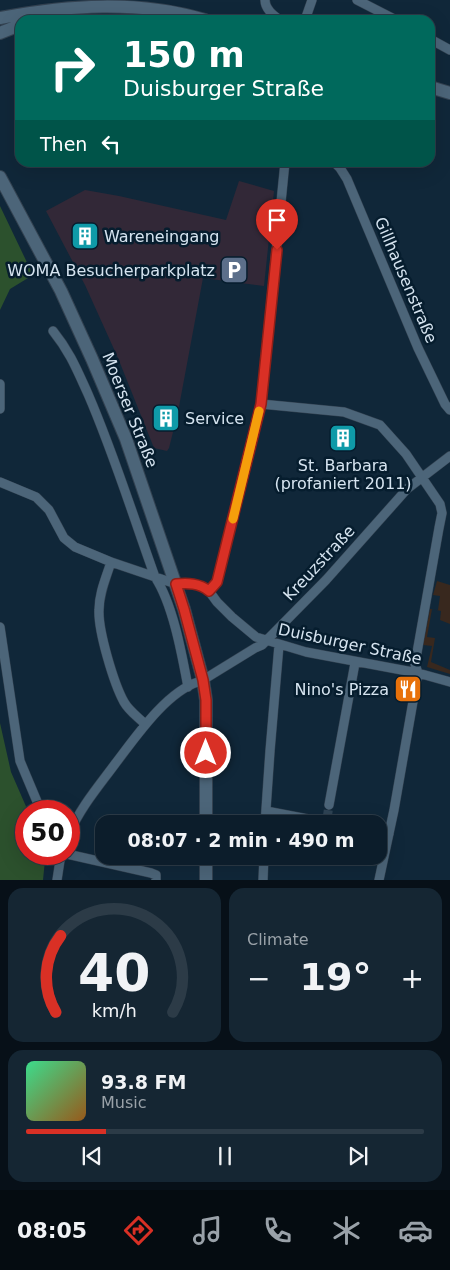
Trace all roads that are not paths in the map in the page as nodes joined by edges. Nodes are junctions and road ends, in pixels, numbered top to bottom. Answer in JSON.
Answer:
{"nodes":[{"id":1,"x":265,"y":0,"type":"edge"},
{"id":2,"x":312,"y":0,"type":"edge"},
{"id":3,"x":354,"y":1,"type":"edge"},
{"id":4,"x":100,"y":8,"type":"junction"},
{"id":5,"x":18,"y":15,"type":"edge"},
{"id":6,"x":66,"y":15,"type":"edge"},
{"id":7,"x":182,"y":15,"type":"edge"},
{"id":8,"x":274,"y":15,"type":"edge"},
{"id":9,"x":307,"y":15,"type":"edge"},
{"id":10,"x":385,"y":15,"type":"edge"},
{"id":11,"x":15,"y":16,"type":"edge"},
{"id":12,"x":0,"y":18,"type":"edge"},
{"id":13,"x":15,"y":27,"type":"edge"},
{"id":14,"x":0,"y":33,"type":"edge"},
{"id":15,"x":435,"y":42,"type":"edge"},
{"id":16,"x":450,"y":50,"type":"edge"},
{"id":17,"x":435,"y":88,"type":"edge"},
{"id":18,"x":450,"y":93,"type":"edge"},
{"id":19,"x":285,"y":167,"type":"edge"},
{"id":20,"x":339,"y":167,"type":"edge"},
{"id":21,"x":0,"y":176,"type":"edge"},
{"id":22,"x":53,"y":331,"type":"dead end"},
{"id":23,"x":0,"y":384,"type":"edge"},
{"id":24,"x":261,"y":404,"type":"junction"},
{"id":25,"x":0,"y":409,"type":"edge"},
{"id":26,"x":450,"y":410,"type":"edge"},
{"id":27,"x":450,"y":456,"type":"edge"},
{"id":28,"x":423,"y":477,"type":"junction"},
{"id":29,"x":0,"y":482,"type":"edge"},
{"id":30,"x":111,"y":562,"type":"junction"},
{"id":31,"x":155,"y":577,"type":"junction"},
{"id":32,"x":176,"y":584,"type":"junction"},
{"id":33,"x":209,"y":591,"type":"junction"},
{"id":34,"x":0,"y":627,"type":"edge"},
{"id":35,"x":266,"y":641,"type":"junction"},
{"id":36,"x":279,"y":645,"type":"junction"},
{"id":37,"x":355,"y":663,"type":"junction"},
{"id":38,"x":418,"y":674,"type":"junction"},
{"id":39,"x":450,"y":682,"type":"edge"},
{"id":40,"x":196,"y":683,"type":"junction"},
{"id":41,"x":145,"y":724,"type":"junction"},
{"id":42,"x":36,"y":800,"type":"edge"},
{"id":43,"x":329,"y":805,"type":"tunnel mouth"},
{"id":44,"x":266,"y":811,"type":"junction"},
{"id":45,"x":80,"y":812,"type":"edge"},
{"id":46,"x":206,"y":815,"type":"edge"},
{"id":47,"x":266,"y":815,"type":"edge"},
{"id":48,"x":289,"y":815,"type":"edge"},
{"id":49,"x":389,"y":834,"type":"joint"},
{"id":50,"x":80,"y":857,"type":"edge"},
{"id":51,"x":59,"y":865,"type":"edge"},
{"id":52,"x":206,"y":865,"type":"edge"},
{"id":53,"x":264,"y":865,"type":"edge"},
{"id":54,"x":57,"y":880,"type":"edge"},
{"id":55,"x":156,"y":880,"type":"edge"},
{"id":56,"x":206,"y":880,"type":"edge"},
{"id":57,"x":264,"y":880,"type":"edge"},
{"id":58,"x":379,"y":880,"type":"edge"}],
"edges":[{"from":1,"to":8,"type":"street"},
{"from":2,"to":9,"type":"street"},
{"from":3,"to":10,"type":"street"},
{"from":4,"to":5,"type":"main road"},
{"from":4,"to":6,"type":"main road"},
{"from":4,"to":7,"type":"main road"},
{"from":11,"to":12,"type":"main road"},
{"from":13,"to":14,"type":"main road"},
{"from":15,"to":16,"type":"street"},
{"from":17,"to":18,"type":"main road"},
{"from":19,"to":24,"type":"street"},
{"from":20,"to":26,"type":"street","name":"Gillhausenstraße"},
{"from":21,"to":32,"type":"main road","name":"Moerser Straße"},
{"from":22,"to":31,"type":"street","name":"Moerser Straße"},
{"from":23,"to":25,"type":"street"},
{"from":24,"to":28,"type":"street"},
{"from":24,"to":33,"type":"street"},
{"from":27,"to":28,"type":"street","name":"Kreuzstraße"},
{"from":28,"to":35,"type":"street","name":"Kreuzstraße"},
{"from":28,"to":38,"type":"street"},
{"from":29,"to":30,"type":"street"},
{"from":30,"to":31,"type":"street"},
{"from":30,"to":41,"type":"street"},
{"from":31,"to":32,"type":"street"},
{"from":31,"to":40,"type":"street","name":"Moerser Straße"},
{"from":32,"to":33,"type":"street"},
{"from":32,"to":40,"type":"main road","name":"Moerser Straße"},
{"from":33,"to":35,"type":"street","name":"Duisburger Straße"},
{"from":34,"to":42,"type":"street"},
{"from":35,"to":36,"type":"street","name":"Duisburger Straße"},
{"from":35,"to":40,"type":"street","name":"Kreuzstraße"},
{"from":36,"to":37,"type":"street","name":"Duisburger Straße"},
{"from":36,"to":44,"type":"street"},
{"from":37,"to":38,"type":"street","name":"Duisburger Straße"},
{"from":37,"to":43,"type":"street"},
{"from":38,"to":39,"type":"street","name":"Duisburger Straße"},
{"from":38,"to":49,"type":"street"},
{"from":40,"to":41,"type":"street","name":"Kreuzstraße"},
{"from":40,"to":46,"type":"main road","name":"Moerser Straße"},
{"from":41,"to":45,"type":"street","name":"Kreuzstraße"},
{"from":44,"to":47,"type":"street"},
{"from":44,"to":48,"type":"street"},
{"from":49,"to":58,"type":"street"},
{"from":50,"to":55,"type":"street"},
{"from":51,"to":54,"type":"street"},
{"from":52,"to":56,"type":"main road"},
{"from":53,"to":57,"type":"street"}]}
